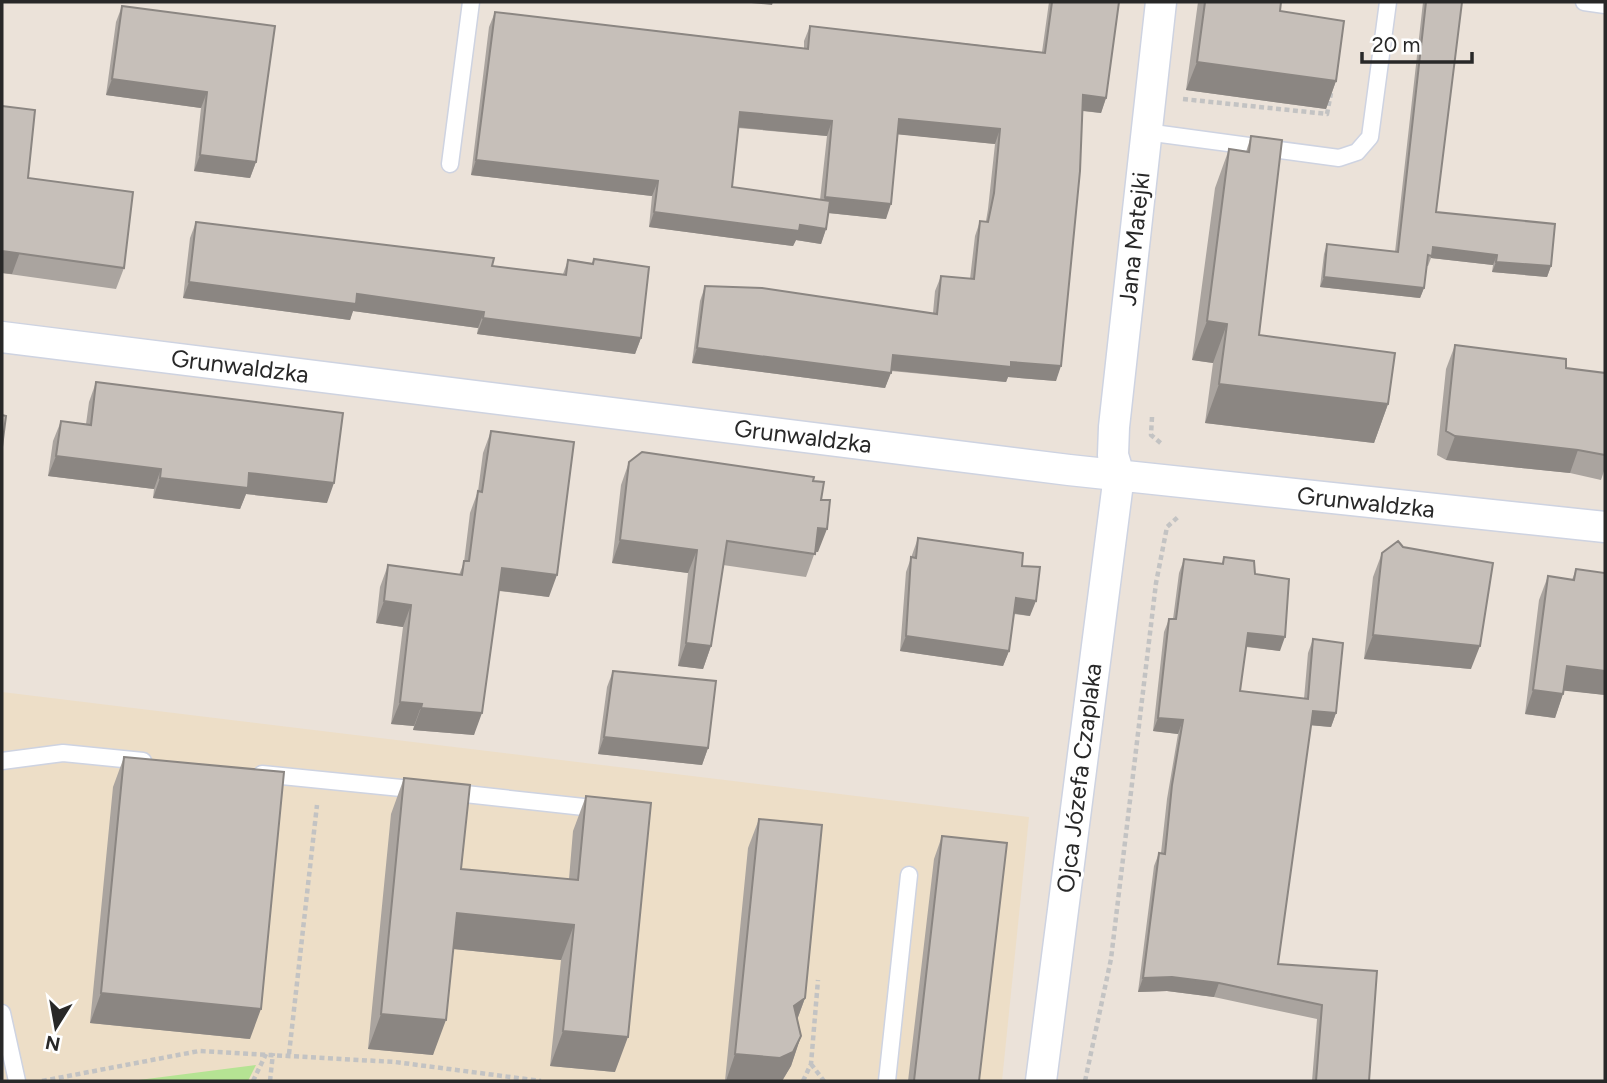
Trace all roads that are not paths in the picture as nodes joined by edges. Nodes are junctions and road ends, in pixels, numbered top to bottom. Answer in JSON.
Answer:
{"nodes":[{"id":1,"x":471,"y":2,"type":"edge"},
{"id":2,"x":1161,"y":2,"type":"edge"},
{"id":3,"x":1388,"y":2,"type":"edge"},
{"id":4,"x":1584,"y":2,"type":"edge"},
{"id":5,"x":1605,"y":5,"type":"edge"},
{"id":6,"x":1146,"y":132,"type":"junction"},
{"id":7,"x":450,"y":164,"type":"dead end"},
{"id":8,"x":2,"y":337,"type":"edge"},
{"id":9,"x":1119,"y":475,"type":"junction"},
{"id":10,"x":1605,"y":527,"type":"edge"},
{"id":11,"x":2,"y":761,"type":"edge"},
{"id":12,"x":158,"y":763,"type":"edge"},
{"id":13,"x":239,"y":771,"type":"edge"},
{"id":14,"x":618,"y":811,"type":"edge"},
{"id":15,"x":909,"y":875,"type":"dead end"},
{"id":16,"x":2,"y":1013,"type":"edge"},
{"id":17,"x":17,"y":1081,"type":"edge"},
{"id":18,"x":887,"y":1081,"type":"edge"},
{"id":19,"x":1041,"y":1081,"type":"edge"}],
"edges":[{"from":1,"to":7,"type":"lane"},
{"from":2,"to":6,"type":"street","name":"Jana Matejki"},
{"from":3,"to":6,"type":"lane"},
{"from":4,"to":5,"type":"lane"},
{"from":6,"to":9,"type":"street","name":"Jana Matejki"},
{"from":8,"to":9,"type":"street","name":"Grunwaldzka"},
{"from":9,"to":10,"type":"street","name":"Grunwaldzka"},
{"from":9,"to":19,"type":"street","name":"Ojca Józefa Czaplaka"},
{"from":11,"to":12,"type":"lane"},
{"from":13,"to":14,"type":"lane"},
{"from":15,"to":18,"type":"lane"},
{"from":16,"to":17,"type":"lane"}]}
